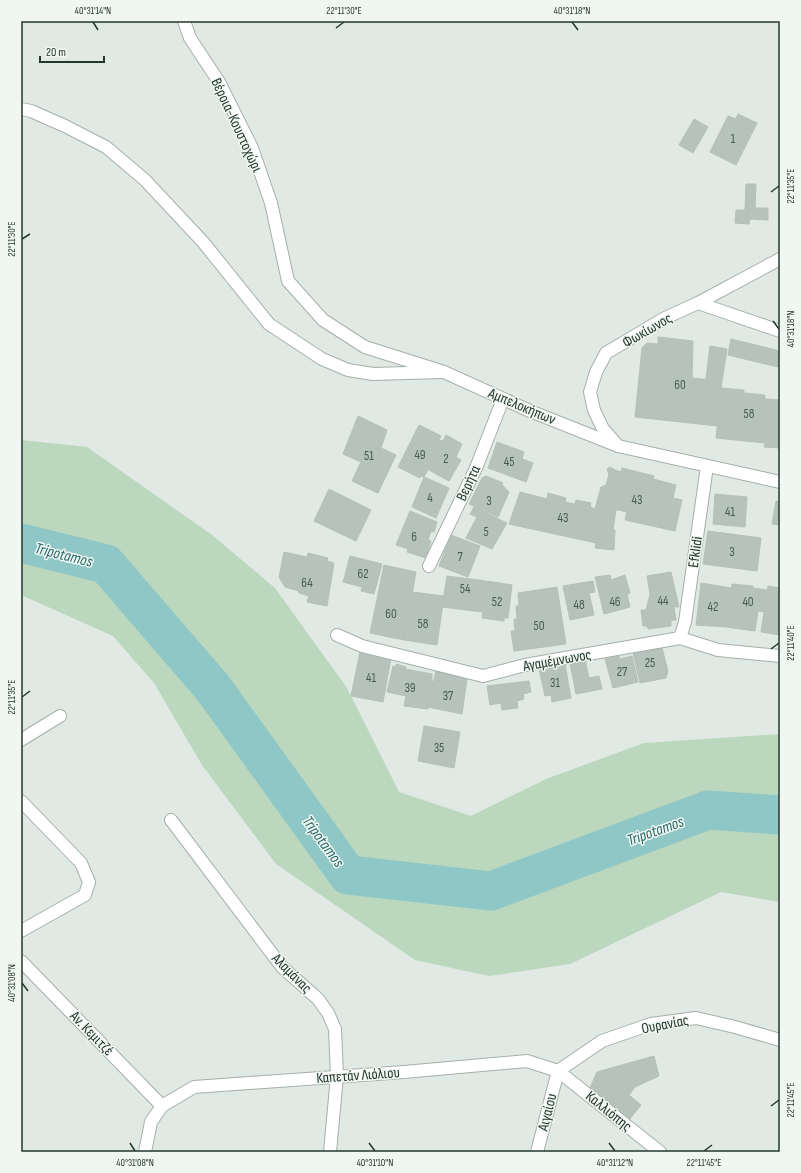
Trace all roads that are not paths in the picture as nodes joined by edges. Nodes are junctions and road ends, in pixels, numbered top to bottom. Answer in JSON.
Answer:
{"nodes":[{"id":1,"x":184,"y":21,"type":"edge"},
{"id":2,"x":21,"y":109,"type":"edge"},
{"id":3,"x":780,"y":259,"type":"edge"},
{"id":4,"x":288,"y":282,"type":"joint"},
{"id":5,"x":698,"y":303,"type":"junction"},
{"id":6,"x":780,"y":331,"type":"edge"},
{"id":7,"x":444,"y":372,"type":"junction"},
{"id":8,"x":503,"y":398,"type":"junction"},
{"id":9,"x":618,"y":446,"type":"junction"},
{"id":10,"x":707,"y":466,"type":"junction"},
{"id":11,"x":780,"y":482,"type":"edge"},
{"id":12,"x":429,"y":566,"type":"dead end"},
{"id":13,"x":337,"y":635,"type":"dead end"},
{"id":14,"x":680,"y":638,"type":"junction"},
{"id":15,"x":780,"y":656,"type":"edge"},
{"id":16,"x":60,"y":716,"type":"dead end"},
{"id":17,"x":21,"y":740,"type":"edge"},
{"id":18,"x":21,"y":800,"type":"edge"},
{"id":19,"x":171,"y":820,"type":"dead end"},
{"id":20,"x":21,"y":931,"type":"edge"},
{"id":21,"x":21,"y":961,"type":"edge"},
{"id":22,"x":780,"y":1040,"type":"edge"},
{"id":23,"x":558,"y":1071,"type":"junction"},
{"id":24,"x":337,"y":1076,"type":"junction"},
{"id":25,"x":162,"y":1106,"type":"junction"},
{"id":26,"x":145,"y":1152,"type":"edge"},
{"id":27,"x":330,"y":1152,"type":"edge"},
{"id":28,"x":537,"y":1152,"type":"edge"},
{"id":29,"x":660,"y":1152,"type":"edge"}],
"edges":[{"from":1,"to":4,"type":"street","name":"Βέροια-Κουστοχώρι"},
{"from":2,"to":7,"type":"street"},
{"from":3,"to":5,"type":"street","name":"Φωκίωνος"},
{"from":4,"to":7,"type":"street","name":"Αμπελοκήπων"},
{"from":5,"to":6,"type":"street"},
{"from":5,"to":9,"type":"street","name":"Φωκίωνος"},
{"from":7,"to":8,"type":"street","name":"Αμπελοκήπων"},
{"from":8,"to":9,"type":"street","name":"Αμπελοκήπων"},
{"from":8,"to":12,"type":"street","name":"Βερήτα"},
{"from":9,"to":10,"type":"street","name":"Αμπελοκήπων"},
{"from":10,"to":11,"type":"street","name":"Αμπελοκήπων"},
{"from":10,"to":14,"type":"street","name":"Efklidi"},
{"from":13,"to":14,"type":"street","name":"Αγαμέμνωνος"},
{"from":14,"to":15,"type":"street","name":"Αγαμέμνωνος"},
{"from":16,"to":17,"type":"street"},
{"from":18,"to":20,"type":"street"},
{"from":19,"to":24,"type":"street","name":"Αλαμάνας"},
{"from":21,"to":25,"type":"street","name":"Αν. Κεμιτζέ"},
{"from":22,"to":23,"type":"street","name":"Ουρανίας"},
{"from":23,"to":24,"type":"street","name":"Καπετάν Λιόλιου"},
{"from":23,"to":28,"type":"street","name":"Αιγαίου"},
{"from":23,"to":29,"type":"street","name":"Καλλιόπης"},
{"from":24,"to":25,"type":"street","name":"Καπετάν Λιόλιου"},
{"from":24,"to":27,"type":"street","name":"Αλαμάνας"},
{"from":25,"to":26,"type":"street"}]}
